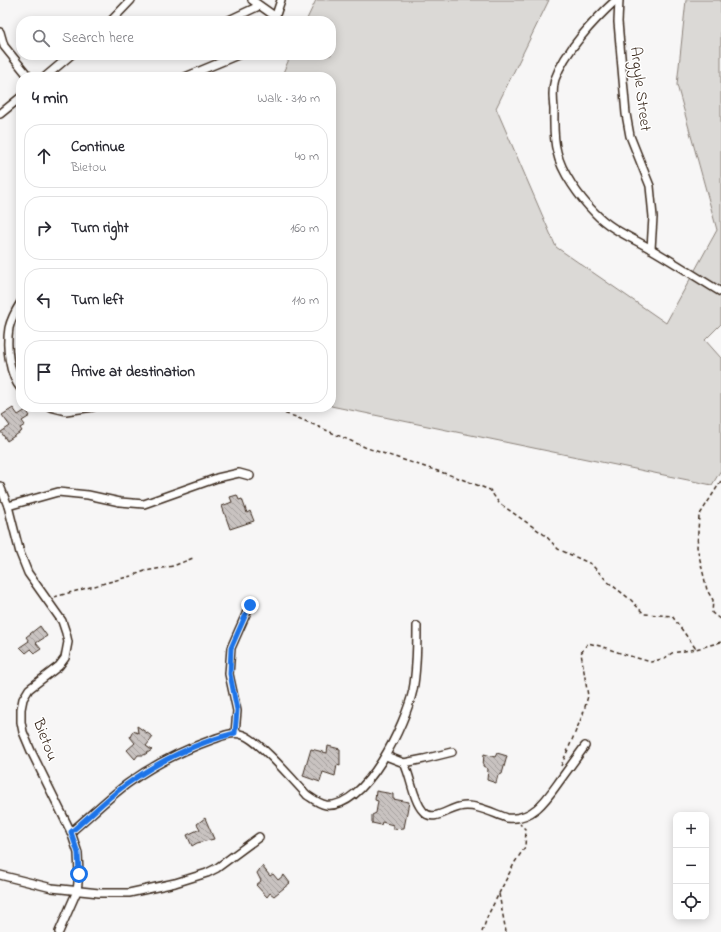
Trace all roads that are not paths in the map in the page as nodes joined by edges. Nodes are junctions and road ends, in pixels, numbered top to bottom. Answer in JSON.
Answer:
{"nodes":[{"id":1,"x":132,"y":0,"type":"edge"},
{"id":2,"x":252,"y":0,"type":"edge"},
{"id":3,"x":281,"y":0,"type":"edge"},
{"id":4,"x":617,"y":0,"type":"edge"},
{"id":5,"x":259,"y":6,"type":"junction"},
{"id":6,"x":116,"y":16,"type":"edge"},
{"id":7,"x":238,"y":16,"type":"edge"},
{"id":8,"x":271,"y":16,"type":"edge"},
{"id":9,"x":276,"y":16,"type":"edge"},
{"id":10,"x":0,"y":32,"type":"edge"},
{"id":11,"x":65,"y":60,"type":"edge"},
{"id":12,"x":226,"y":60,"type":"edge"},
{"id":13,"x":26,"y":72,"type":"edge"},
{"id":14,"x":51,"y":72,"type":"edge"},
{"id":15,"x":196,"y":72,"type":"edge"},
{"id":16,"x":16,"y":101,"type":"edge"},
{"id":17,"x":0,"y":114,"type":"edge"},
{"id":18,"x":651,"y":249,"type":"junction"},
{"id":19,"x":721,"y":292,"type":"edge"},
{"id":20,"x":16,"y":311,"type":"edge"},
{"id":21,"x":16,"y":384,"type":"edge"},
{"id":22,"x":250,"y":476,"type":"dead end"},
{"id":23,"x":0,"y":486,"type":"edge"},
{"id":24,"x":8,"y":506,"type":"junction"},
{"id":25,"x":250,"y":605,"type":"dead end"},
{"id":26,"x":417,"y":626,"type":"dead end"},
{"id":27,"x":235,"y":733,"type":"junction"},
{"id":28,"x":585,"y":746,"type":"dead end"},
{"id":29,"x":452,"y":752,"type":"dead end"},
{"id":30,"x":386,"y":756,"type":"junction"},
{"id":31,"x":404,"y":762,"type":"junction"},
{"id":32,"x":71,"y":832,"type":"junction"},
{"id":33,"x":259,"y":837,"type":"dead end"},
{"id":34,"x":0,"y":875,"type":"edge"},
{"id":35,"x":77,"y":891,"type":"junction"},
{"id":36,"x":59,"y":932,"type":"edge"}],
"edges":[{"from":1,"to":6,"type":"street"},
{"from":2,"to":5,"type":"street"},
{"from":3,"to":9,"type":"street"},
{"from":4,"to":18,"type":"street","name":"Argyle Street"},
{"from":4,"to":18,"type":"street"},
{"from":5,"to":7,"type":"street"},
{"from":5,"to":8,"type":"street"},
{"from":10,"to":13,"type":"street"},
{"from":11,"to":14,"type":"street"},
{"from":12,"to":15,"type":"street"},
{"from":16,"to":17,"type":"street"},
{"from":18,"to":19,"type":"street"},
{"from":20,"to":21,"type":"street"},
{"from":22,"to":24,"type":"street"},
{"from":23,"to":24,"type":"street","name":"Bietou"},
{"from":24,"to":32,"type":"street","name":"Bietou"},
{"from":25,"to":27,"type":"street"},
{"from":26,"to":30,"type":"street"},
{"from":27,"to":30,"type":"street"},
{"from":27,"to":32,"type":"street"},
{"from":28,"to":31,"type":"street"},
{"from":29,"to":31,"type":"street"},
{"from":30,"to":31,"type":"street"},
{"from":32,"to":35,"type":"street","name":"Bietou"},
{"from":33,"to":35,"type":"street"},
{"from":34,"to":35,"type":"street"},
{"from":35,"to":36,"type":"street","name":"Bietou"}]}
